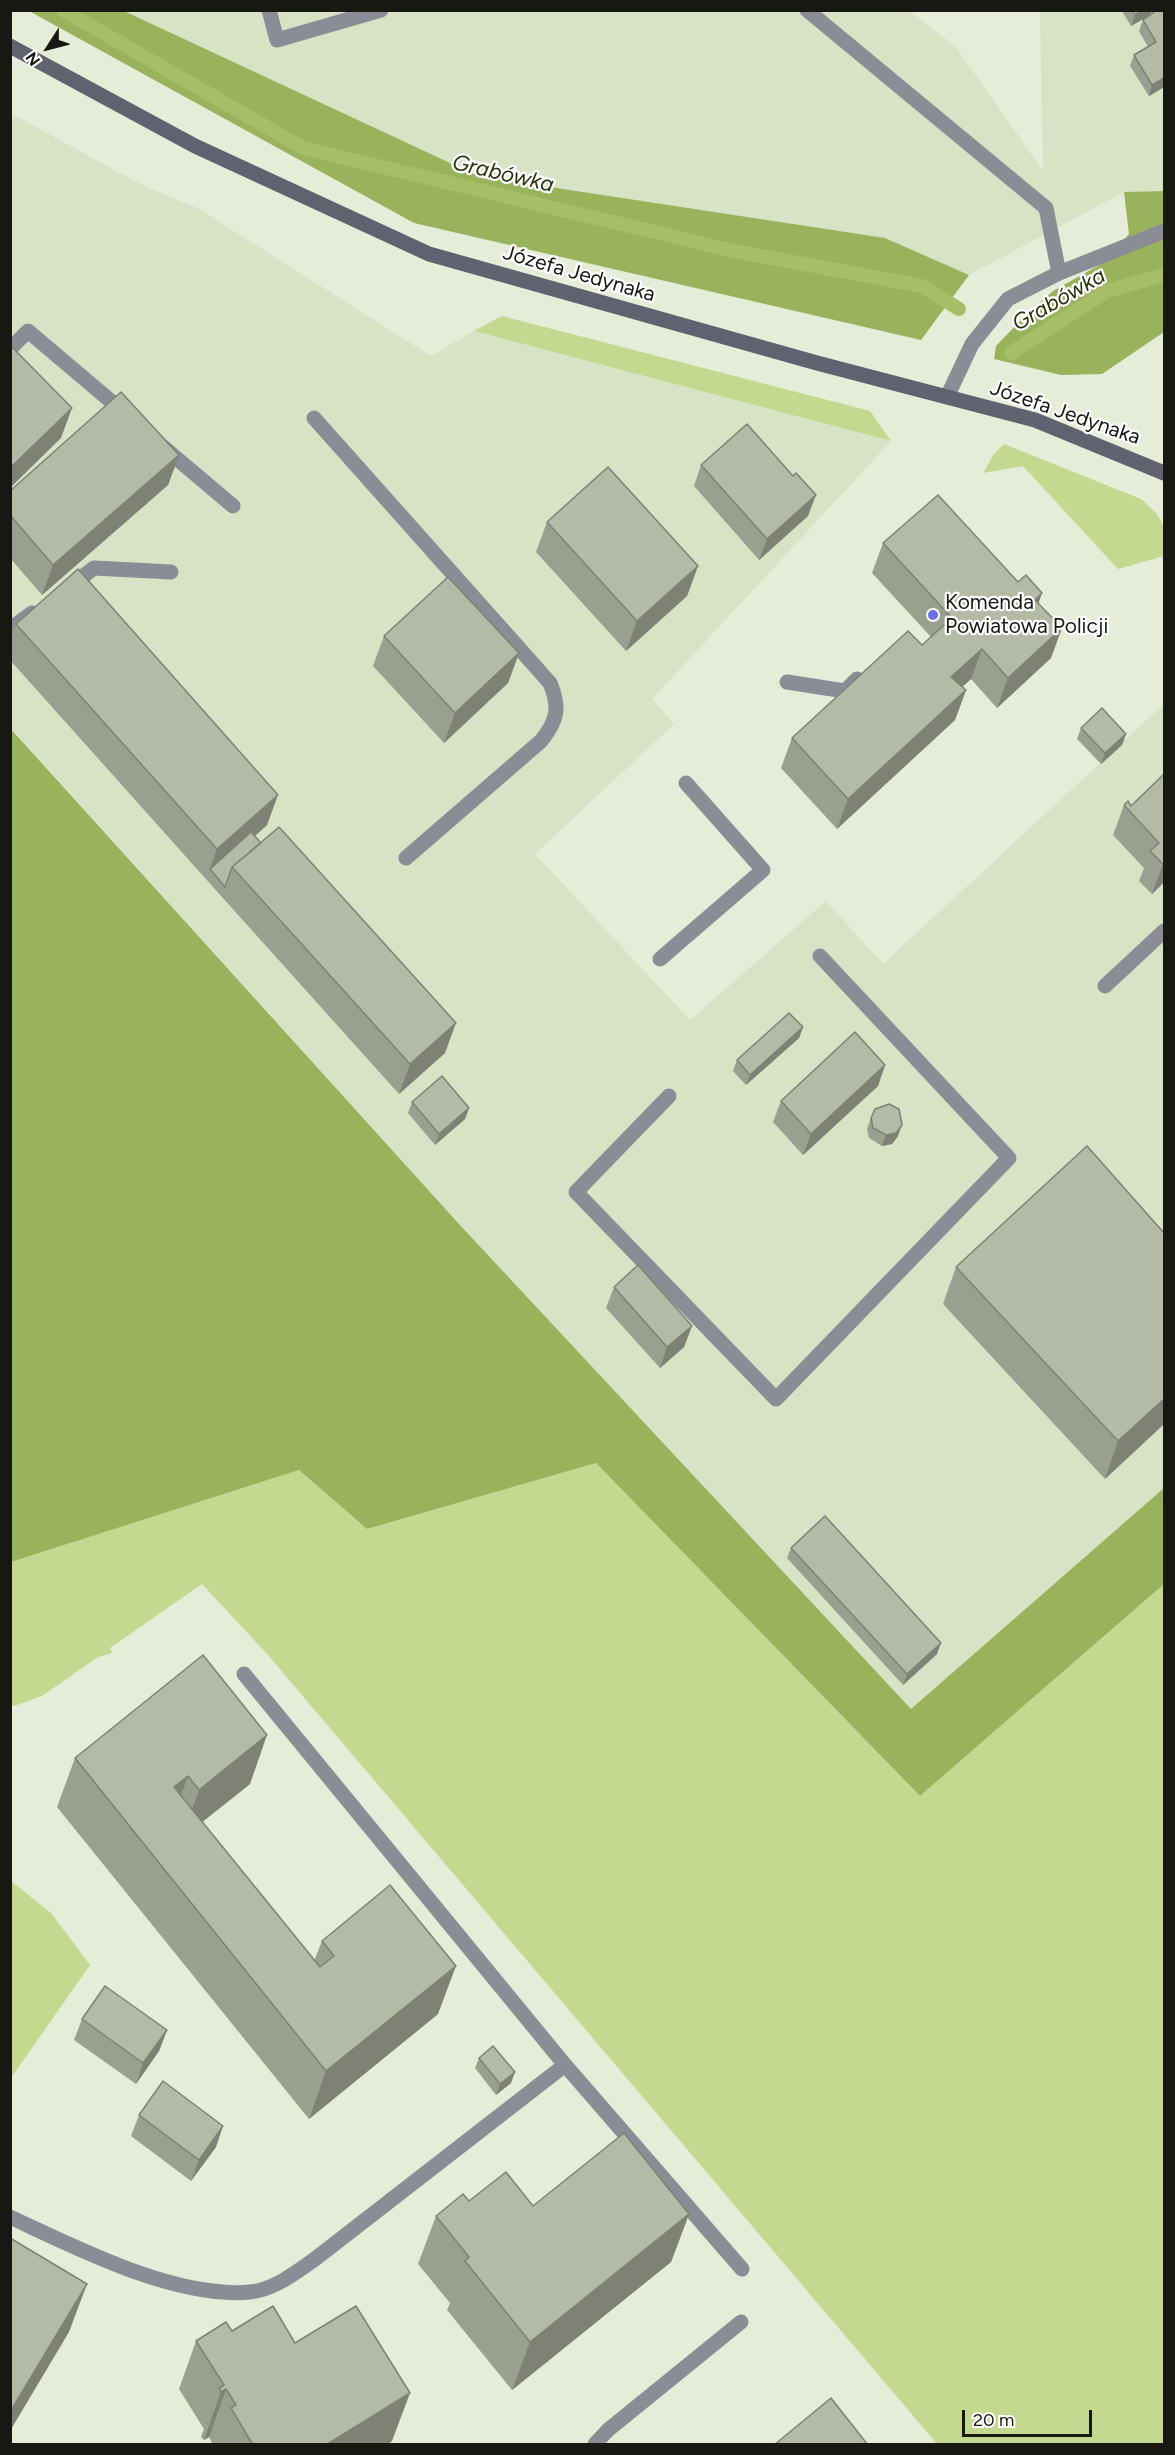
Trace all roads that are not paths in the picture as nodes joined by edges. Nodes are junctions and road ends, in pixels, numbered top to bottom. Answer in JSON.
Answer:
{"nodes":[{"id":1,"x":269,"y":10,"type":"edge"},
{"id":2,"x":381,"y":10,"type":"edge"},
{"id":3,"x":807,"y":10,"type":"edge"},
{"id":4,"x":10,"y":46,"type":"edge"},
{"id":5,"x":1164,"y":231,"type":"edge"},
{"id":6,"x":1059,"y":273,"type":"junction"},
{"id":7,"x":10,"y":349,"type":"edge"},
{"id":8,"x":946,"y":397,"type":"junction"},
{"id":9,"x":314,"y":418,"type":"dead end"},
{"id":10,"x":135,"y":422,"type":"edge"},
{"id":11,"x":153,"y":437,"type":"edge"},
{"id":12,"x":1164,"y":473,"type":"edge"},
{"id":13,"x":233,"y":506,"type":"dead end"},
{"id":14,"x":171,"y":572,"type":"dead end"},
{"id":15,"x":10,"y":629,"type":"edge"},
{"id":16,"x":871,"y":667,"type":"edge"},
{"id":17,"x":787,"y":682,"type":"dead end"},
{"id":18,"x":686,"y":783,"type":"dead end"},
{"id":19,"x":406,"y":858,"type":"dead end"},
{"id":20,"x":1164,"y":931,"type":"edge"},
{"id":21,"x":820,"y":956,"type":"dead end"},
{"id":22,"x":660,"y":959,"type":"dead end"},
{"id":23,"x":1105,"y":986,"type":"dead end"},
{"id":24,"x":669,"y":1096,"type":"dead end"},
{"id":25,"x":244,"y":1674,"type":"dead end"},
{"id":26,"x":565,"y":2065,"type":"junction"},
{"id":27,"x":10,"y":2217,"type":"edge"},
{"id":28,"x":742,"y":2269,"type":"dead end"},
{"id":29,"x":741,"y":2322,"type":"dead end"},
{"id":30,"x":595,"y":2445,"type":"edge"}],
"edges":[{"from":1,"to":2,"type":"street"},
{"from":3,"to":6,"type":"street"},
{"from":4,"to":8,"type":"street","name":"Józefa Jedynaka"},
{"from":5,"to":6,"type":"street"},
{"from":6,"to":8,"type":"street"},
{"from":7,"to":10,"type":"street"},
{"from":8,"to":12,"type":"street","name":"Józefa Jedynaka"},
{"from":9,"to":19,"type":"street"},
{"from":11,"to":13,"type":"street"},
{"from":14,"to":15,"type":"street"},
{"from":16,"to":17,"type":"street"},
{"from":18,"to":22,"type":"street"},
{"from":20,"to":23,"type":"street"},
{"from":21,"to":24,"type":"street"},
{"from":25,"to":26,"type":"street"},
{"from":26,"to":27,"type":"street"},
{"from":26,"to":28,"type":"street"},
{"from":29,"to":30,"type":"street"}]}
